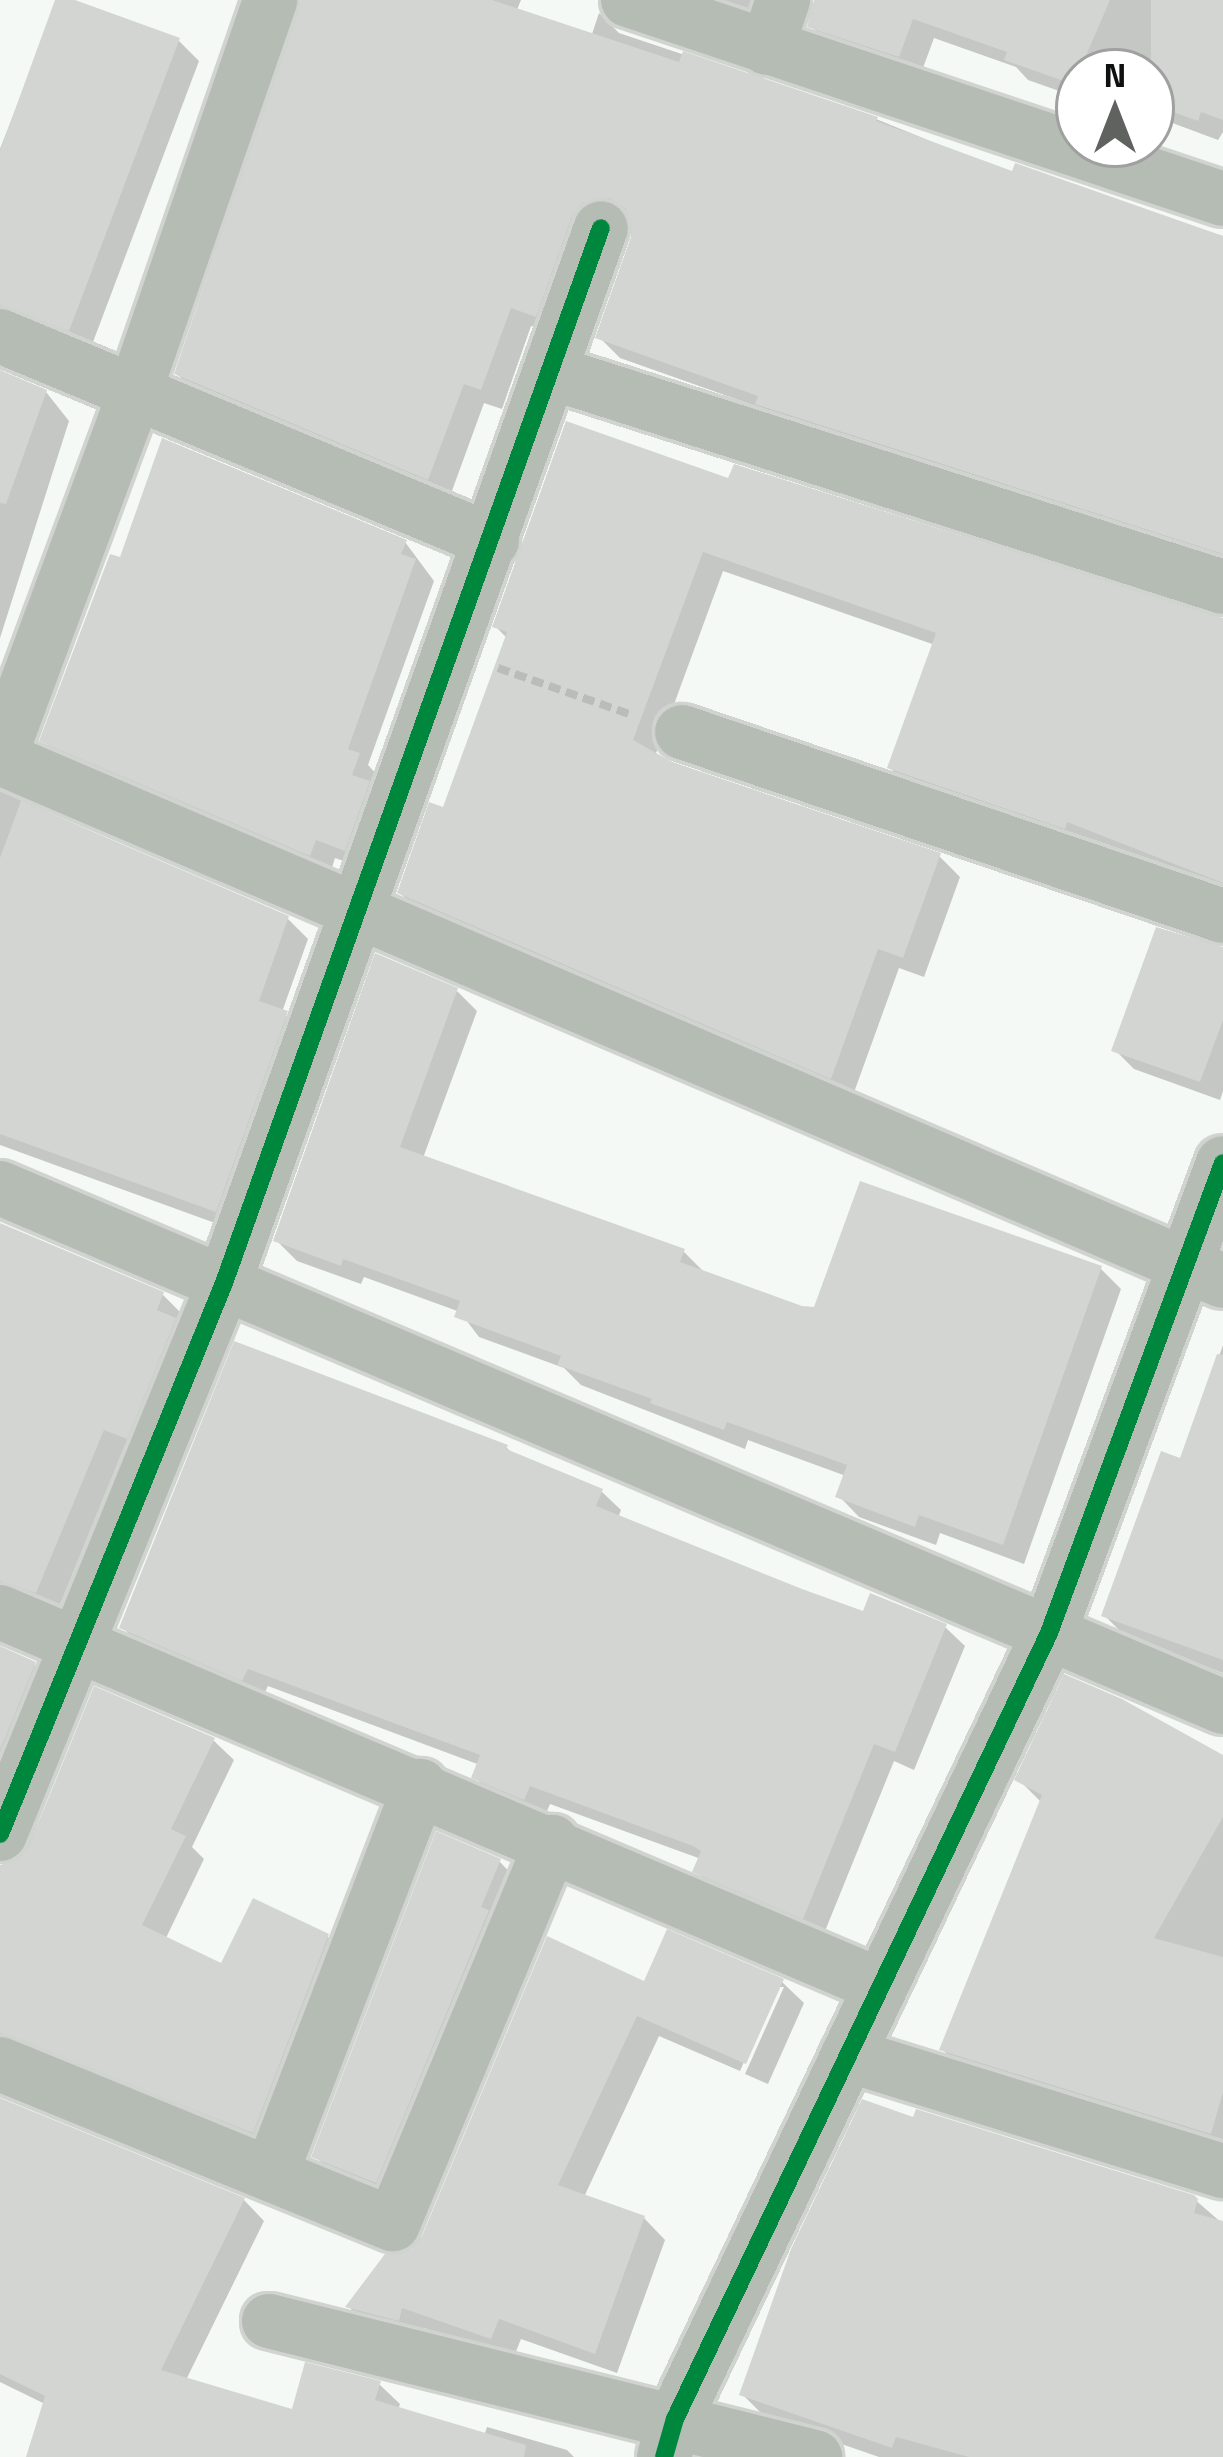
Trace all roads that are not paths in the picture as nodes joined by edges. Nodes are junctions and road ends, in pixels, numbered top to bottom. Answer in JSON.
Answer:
{"nodes":[{"id":1,"x":270,"y":0,"type":"edge"},
{"id":2,"x":628,"y":0,"type":"edge"},
{"id":3,"x":775,"y":24,"type":"edge"},
{"id":4,"x":1223,"y":199,"type":"edge"},
{"id":5,"x":601,"y":228,"type":"dead end"},
{"id":6,"x":0,"y":336,"type":"edge"},
{"id":7,"x":553,"y":373,"type":"junction"},
{"id":8,"x":135,"y":391,"type":"junction"},
{"id":9,"x":492,"y":541,"type":"junction"},
{"id":10,"x":1223,"y":587,"type":"edge"},
{"id":11,"x":682,"y":733,"type":"road end"},
{"id":12,"x":0,"y":757,"type":"edge"},
{"id":13,"x":358,"y":912,"type":"junction"},
{"id":14,"x":1223,"y":916,"type":"edge"},
{"id":15,"x":1223,"y":1163,"type":"edge"},
{"id":16,"x":0,"y":1188,"type":"edge"},
{"id":17,"x":1205,"y":1274,"type":"edge"},
{"id":18,"x":224,"y":1283,"type":"junction"},
{"id":19,"x":0,"y":1612,"type":"edge"},
{"id":20,"x":1049,"y":1633,"type":"junction"},
{"id":21,"x":80,"y":1647,"type":"junction"},
{"id":22,"x":1223,"y":1707,"type":"edge"},
{"id":23,"x":420,"y":1786,"type":"junction"},
{"id":24,"x":0,"y":1834,"type":"edge"},
{"id":25,"x":552,"y":1842,"type":"junction"},
{"id":26,"x":881,"y":1985,"type":"junction"},
{"id":27,"x":848,"y":2055,"type":"junction"},
{"id":28,"x":0,"y":2064,"type":"edge"},
{"id":29,"x":1223,"y":2171,"type":"edge"},
{"id":30,"x":271,"y":2174,"type":"junction"},
{"id":31,"x":269,"y":2321,"type":"dead end"},
{"id":32,"x":669,"y":2438,"type":"edge"},
{"id":33,"x":814,"y":2457,"type":"edge"}],
"edges":[{"from":1,"to":8,"type":"street"},
{"from":2,"to":3,"type":"street"},
{"from":3,"to":4,"type":"street"},
{"from":5,"to":7,"type":"street"},
{"from":6,"to":8,"type":"street"},
{"from":7,"to":9,"type":"street"},
{"from":7,"to":10,"type":"street"},
{"from":8,"to":9,"type":"street"},
{"from":8,"to":12,"type":"street"},
{"from":9,"to":13,"type":"street"},
{"from":11,"to":14,"type":"street"},
{"from":12,"to":13,"type":"street"},
{"from":13,"to":17,"type":"street"},
{"from":13,"to":18,"type":"street"},
{"from":15,"to":17,"type":"street"},
{"from":16,"to":18,"type":"street"},
{"from":17,"to":20,"type":"street"},
{"from":18,"to":20,"type":"street"},
{"from":18,"to":21,"type":"street"},
{"from":19,"to":21,"type":"street"},
{"from":20,"to":22,"type":"street"},
{"from":20,"to":26,"type":"street"},
{"from":21,"to":23,"type":"street"},
{"from":21,"to":24,"type":"street"},
{"from":23,"to":25,"type":"street"},
{"from":23,"to":30,"type":"street"},
{"from":25,"to":26,"type":"street"},
{"from":25,"to":30,"type":"street"},
{"from":26,"to":27,"type":"street"},
{"from":27,"to":29,"type":"street"},
{"from":27,"to":32,"type":"street"},
{"from":28,"to":30,"type":"street"},
{"from":31,"to":32,"type":"street"},
{"from":32,"to":33,"type":"street"}]}
